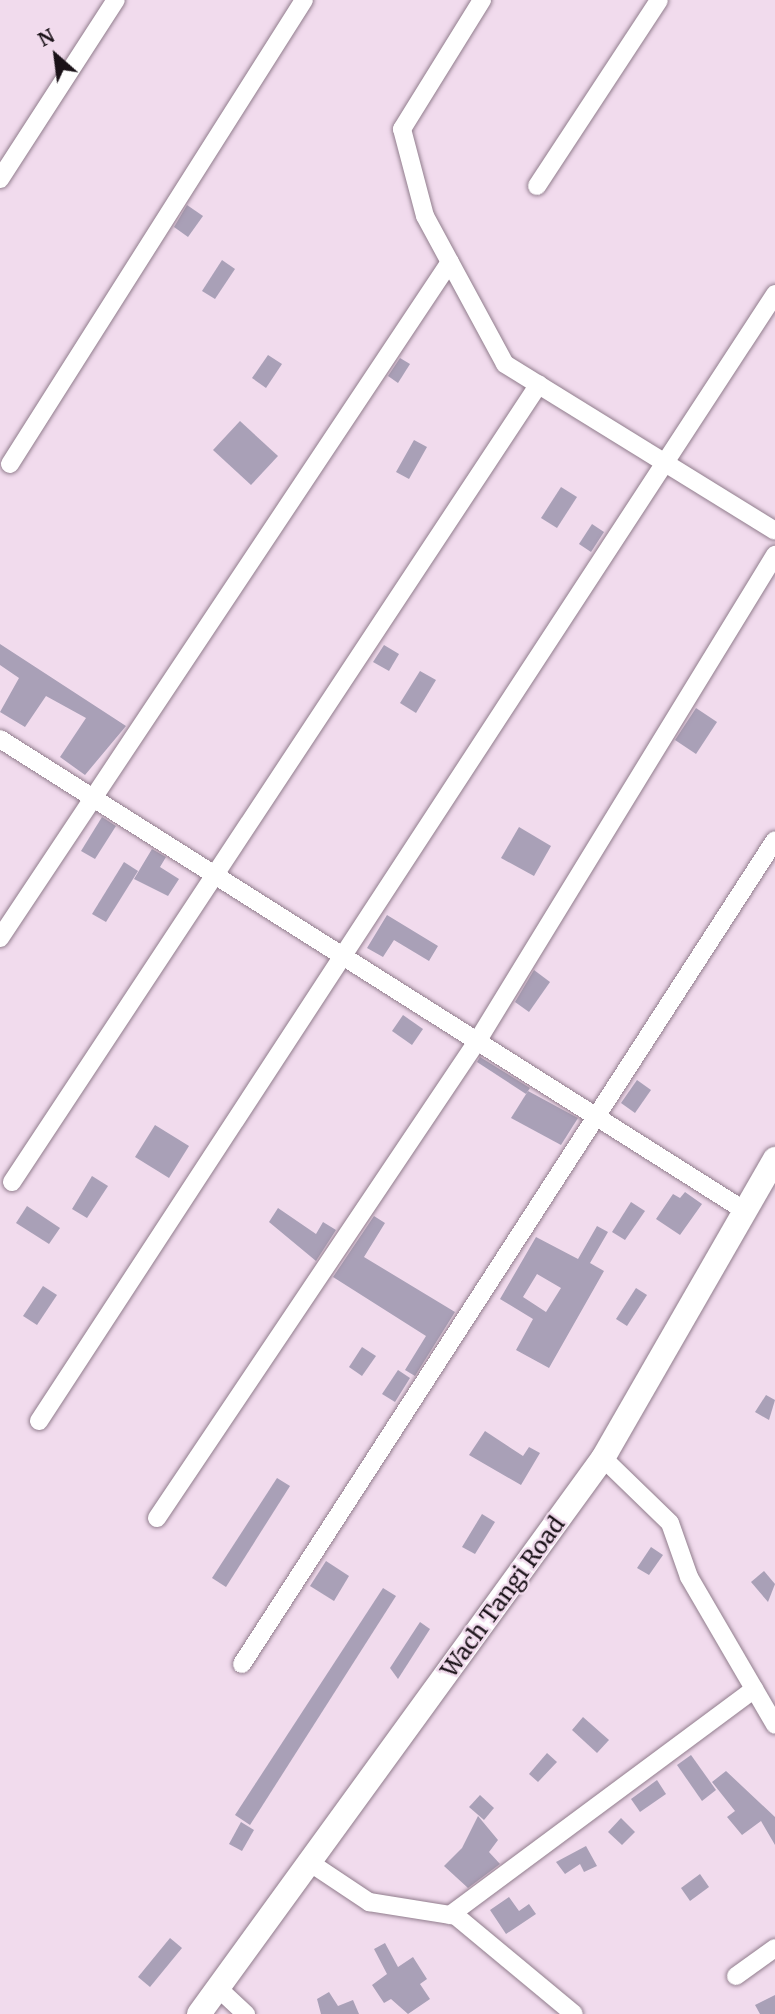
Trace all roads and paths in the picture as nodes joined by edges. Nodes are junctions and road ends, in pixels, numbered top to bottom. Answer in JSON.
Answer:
{"nodes":[{"id":1,"x":116,"y":0,"type":"edge"},
{"id":2,"x":304,"y":0,"type":"edge"},
{"id":3,"x":482,"y":0,"type":"edge"},
{"id":4,"x":659,"y":0,"type":"edge"},
{"id":5,"x":0,"y":179,"type":"edge"},
{"id":6,"x":537,"y":186,"type":"dead end"},
{"id":7,"x":450,"y":261,"type":"junction"},
{"id":8,"x":775,"y":294,"type":"edge"},
{"id":9,"x":539,"y":384,"type":"junction"},
{"id":10,"x":665,"y":463,"type":"junction"},
{"id":11,"x":10,"y":464,"type":"dead end"},
{"id":12,"x":775,"y":531,"type":"edge"},
{"id":13,"x":775,"y":555,"type":"edge"},
{"id":14,"x":0,"y":739,"type":"edge"},
{"id":15,"x":93,"y":798,"type":"junction"},
{"id":16,"x":775,"y":840,"type":"edge"},
{"id":17,"x":214,"y":875,"type":"junction"},
{"id":18,"x":0,"y":938,"type":"edge"},
{"id":19,"x":343,"y":956,"type":"junction"},
{"id":20,"x":478,"y":1040,"type":"junction"},
{"id":21,"x":596,"y":1117,"type":"junction"},
{"id":22,"x":775,"y":1159,"type":"edge"},
{"id":23,"x":12,"y":1182,"type":"dead end"},
{"id":24,"x":742,"y":1209,"type":"junction"},
{"id":25,"x":39,"y":1421,"type":"dead end"},
{"id":26,"x":603,"y":1458,"type":"junction"},
{"id":27,"x":157,"y":1518,"type":"dead end"},
{"id":28,"x":242,"y":1664,"type":"dead end"},
{"id":29,"x":754,"y":1689,"type":"junction"},
{"id":30,"x":775,"y":1725,"type":"edge"},
{"id":31,"x":312,"y":1864,"type":"junction"},
{"id":32,"x":450,"y":1915,"type":"junction"},
{"id":33,"x":775,"y":1948,"type":"edge"},
{"id":34,"x":736,"y":1976,"type":"dead end"},
{"id":35,"x":219,"y":1989,"type":"junction"},
{"id":36,"x":199,"y":2014,"type":"edge"},
{"id":37,"x":246,"y":2014,"type":"edge"},
{"id":38,"x":575,"y":2014,"type":"edge"}],
"edges":[{"from":1,"to":5,"type":"street"},
{"from":2,"to":11,"type":"street"},
{"from":3,"to":7,"type":"street"},
{"from":4,"to":6,"type":"street"},
{"from":7,"to":9,"type":"street"},
{"from":7,"to":15,"type":"street"},
{"from":8,"to":10,"type":"street"},
{"from":9,"to":10,"type":"street"},
{"from":9,"to":17,"type":"street"},
{"from":10,"to":12,"type":"street"},
{"from":10,"to":19,"type":"street"},
{"from":13,"to":20,"type":"street"},
{"from":14,"to":15,"type":"street"},
{"from":15,"to":17,"type":"street"},
{"from":15,"to":18,"type":"street"},
{"from":16,"to":21,"type":"street"},
{"from":17,"to":19,"type":"street"},
{"from":17,"to":23,"type":"street"},
{"from":19,"to":20,"type":"street"},
{"from":19,"to":25,"type":"street"},
{"from":20,"to":21,"type":"street"},
{"from":20,"to":27,"type":"street"},
{"from":21,"to":24,"type":"street"},
{"from":21,"to":28,"type":"street"},
{"from":22,"to":24,"type":"main road","name":"Wach Tangi Road"},
{"from":24,"to":26,"type":"main road","name":"Wach Tangi Road"},
{"from":26,"to":29,"type":"street"},
{"from":26,"to":31,"type":"main road","name":"Wach Tangi Road"},
{"from":29,"to":30,"type":"street"},
{"from":29,"to":32,"type":"street"},
{"from":31,"to":32,"type":"street"},
{"from":31,"to":35,"type":"main road","name":"Wach Tangi Road"},
{"from":32,"to":38,"type":"street"},
{"from":33,"to":34,"type":"street"},
{"from":35,"to":36,"type":"main road","name":"Wach Tangi Road"},
{"from":35,"to":37,"type":"street"}]}
